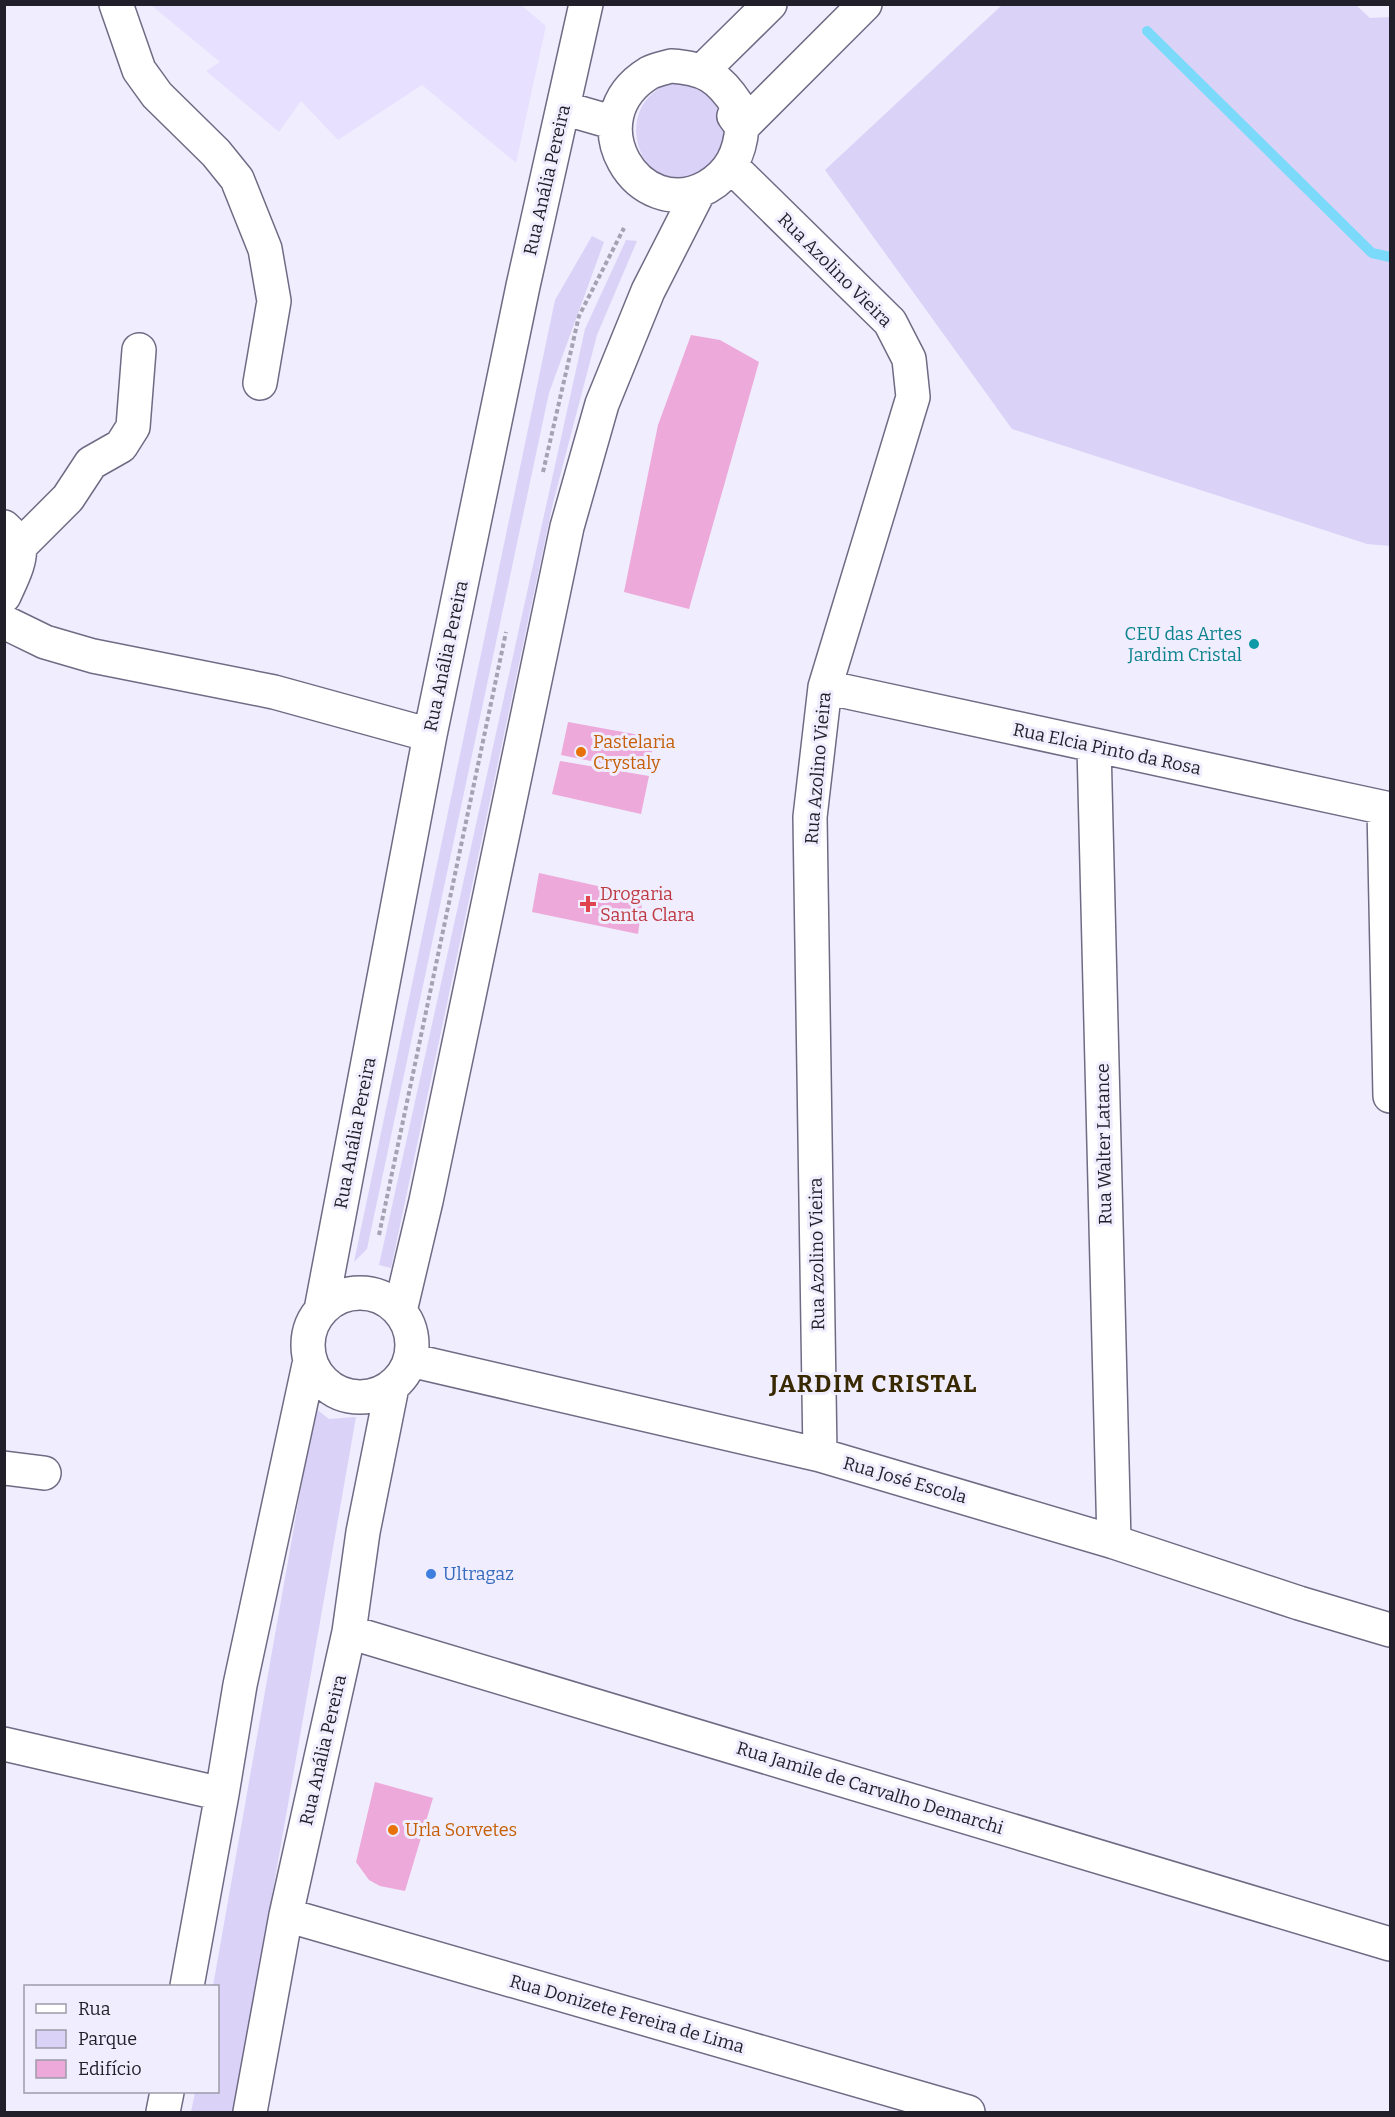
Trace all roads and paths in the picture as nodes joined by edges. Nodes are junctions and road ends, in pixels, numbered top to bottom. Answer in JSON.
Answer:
{"nodes":[{"id":1,"x":116,"y":4,"type":"edge"},
{"id":2,"x":586,"y":4,"type":"edge"},
{"id":3,"x":770,"y":4,"type":"edge"},
{"id":4,"x":865,"y":4,"type":"edge"},
{"id":5,"x":702,"y":71,"type":"junction"},
{"id":6,"x":563,"y":108,"type":"junction"},
{"id":7,"x":615,"y":123,"type":"junction"},
{"id":8,"x":742,"y":127,"type":"junction"},
{"id":9,"x":731,"y":166,"type":"junction"},
{"id":10,"x":699,"y":191,"type":"junction"},
{"id":11,"x":139,"y":350,"type":"dead end"},
{"id":12,"x":260,"y":383,"type":"dead end"},
{"id":13,"x":12,"y":537,"type":"edge"},
{"id":14,"x":4,"y":596,"type":"edge"},
{"id":15,"x":4,"y":621,"type":"edge"},
{"id":16,"x":825,"y":687,"type":"junction"},
{"id":17,"x":429,"y":735,"type":"junction"},
{"id":18,"x":1094,"y":746,"type":"junction"},
{"id":19,"x":1387,"y":809,"type":"edge"},
{"id":20,"x":1390,"y":1096,"type":"edge"},
{"id":21,"x":321,"y":1310,"type":"junction"},
{"id":22,"x":400,"y":1311,"type":"junction"},
{"id":23,"x":310,"y":1360,"type":"junction"},
{"id":24,"x":411,"y":1360,"type":"junction"},
{"id":25,"x":392,"y":1387,"type":"junction"},
{"id":26,"x":820,"y":1455,"type":"junction"},
{"id":27,"x":4,"y":1468,"type":"edge"},
{"id":28,"x":44,"y":1473,"type":"dead end"},
{"id":29,"x":1114,"y":1542,"type":"junction"},
{"id":30,"x":1390,"y":1630,"type":"edge"},
{"id":31,"x":349,"y":1632,"type":"junction"},
{"id":32,"x":4,"y":1744,"type":"edge"},
{"id":33,"x":222,"y":1794,"type":"junction"},
{"id":34,"x":286,"y":1915,"type":"junction"},
{"id":35,"x":1390,"y":1944,"type":"edge"},
{"id":36,"x":187,"y":1985,"type":"edge"},
{"id":37,"x":167,"y":2093,"type":"edge"},
{"id":38,"x":163,"y":2112,"type":"edge"},
{"id":39,"x":250,"y":2112,"type":"edge"},
{"id":40,"x":968,"y":2112,"type":"edge"}],
"edges":[{"from":1,"to":12,"type":"street"},
{"from":2,"to":6,"type":"street","name":"Rua Anália Pereira"},
{"from":3,"to":5,"type":"street"},
{"from":4,"to":8,"type":"street"},
{"from":5,"to":7,"type":"street"},
{"from":5,"to":8,"type":"street"},
{"from":6,"to":7,"type":"street"},
{"from":6,"to":17,"type":"street","name":"Rua Anália Pereira"},
{"from":7,"to":10,"type":"street"},
{"from":8,"to":9,"type":"street"},
{"from":9,"to":10,"type":"street"},
{"from":9,"to":16,"type":"street","name":"Rua Azolino Vieira"},
{"from":10,"to":22,"type":"street"},
{"from":11,"to":13,"type":"street"},
{"from":13,"to":14,"type":"street"},
{"from":15,"to":17,"type":"street"},
{"from":16,"to":18,"type":"street","name":"Rua Elcia Pinto da Rosa"},
{"from":16,"to":26,"type":"street","name":"Rua Azolino Vieira"},
{"from":17,"to":21,"type":"street","name":"Rua Anália Pereira"},
{"from":18,"to":19,"type":"street","name":"Rua Elcia Pinto da Rosa"},
{"from":18,"to":29,"type":"street","name":"Rua Walter Latance"},
{"from":19,"to":20,"type":"street"},
{"from":21,"to":22,"type":"street"},
{"from":21,"to":23,"type":"street"},
{"from":22,"to":24,"type":"street"},
{"from":23,"to":25,"type":"street"},
{"from":23,"to":33,"type":"street"},
{"from":24,"to":25,"type":"street"},
{"from":24,"to":26,"type":"street","name":"Rua José Escola"},
{"from":25,"to":31,"type":"street","name":"Rua Anália Pereira"},
{"from":26,"to":29,"type":"street","name":"Rua José Escola"},
{"from":27,"to":28,"type":"street"},
{"from":29,"to":30,"type":"street","name":"Rua José Escola"},
{"from":31,"to":34,"type":"street","name":"Rua Anália Pereira"},
{"from":31,"to":35,"type":"street","name":"Rua Jamile de Carvalho Demarchi"},
{"from":32,"to":33,"type":"street"},
{"from":33,"to":36,"type":"street"},
{"from":34,"to":39,"type":"street","name":"Rua Anália Pereira"},
{"from":34,"to":40,"type":"street","name":"Rua Donizete Fereira de Lima"},
{"from":37,"to":38,"type":"street"}]}
